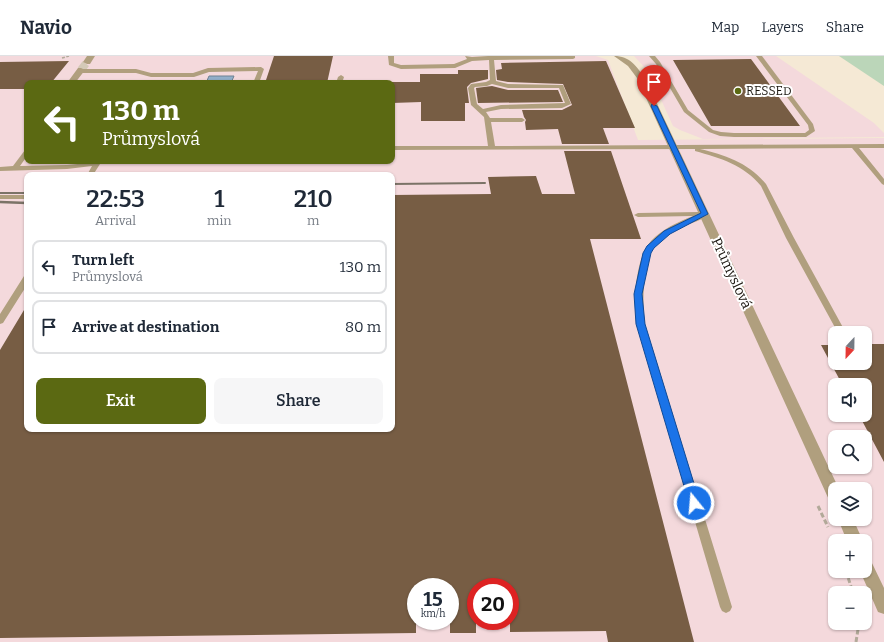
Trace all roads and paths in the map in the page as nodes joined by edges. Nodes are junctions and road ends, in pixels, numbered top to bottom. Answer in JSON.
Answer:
{"nodes":[{"id":1,"x":69,"y":56,"type":"edge"},
{"id":2,"x":391,"y":56,"type":"edge"},
{"id":3,"x":618,"y":56,"type":"edge"},
{"id":4,"x":652,"y":56,"type":"edge"},
{"id":5,"x":759,"y":56,"type":"edge"},
{"id":6,"x":470,"y":57,"type":"edge"},
{"id":7,"x":491,"y":57,"type":"edge"},
{"id":8,"x":573,"y":57,"type":"dead end"},
{"id":9,"x":62,"y":58,"type":"dead end"},
{"id":10,"x":80,"y":70,"type":"joint"},
{"id":11,"x":194,"y":75,"type":"junction"},
{"id":12,"x":341,"y":76,"type":"dead end"},
{"id":13,"x":72,"y":80,"type":"edge"},
{"id":14,"x":191,"y":80,"type":"edge"},
{"id":15,"x":257,"y":80,"type":"edge"},
{"id":16,"x":340,"y":80,"type":"edge"},
{"id":17,"x":492,"y":82,"type":"junction"},
{"id":18,"x":483,"y":111,"type":"junction"},
{"id":19,"x":488,"y":120,"type":"junction"},
{"id":20,"x":522,"y":120,"type":"dead end"},
{"id":21,"x":854,"y":146,"type":"junction"},
{"id":22,"x":884,"y":146,"type":"edge"},
{"id":23,"x":674,"y":147,"type":"junction"},
{"id":24,"x":395,"y":148,"type":"edge"},
{"id":25,"x":492,"y":148,"type":"junction"},
{"id":26,"x":24,"y":155,"type":"edge"},
{"id":27,"x":97,"y":164,"type":"joint"},
{"id":28,"x":15,"y":168,"type":"junction"},
{"id":29,"x":1,"y":170,"type":"edge"},
{"id":30,"x":92,"y":172,"type":"edge"},
{"id":31,"x":884,"y":183,"type":"edge"},
{"id":32,"x":0,"y":197,"type":"edge"},
{"id":33,"x":24,"y":197,"type":"edge"},
{"id":34,"x":705,"y":214,"type":"junction"},
{"id":35,"x":638,"y":215,"type":"dead end"},
{"id":36,"x":24,"y":283,"type":"edge"},
{"id":37,"x":0,"y":322,"type":"edge"},
{"id":38,"x":838,"y":326,"type":"edge"},
{"id":39,"x":828,"y":483,"type":"edge"},
{"id":40,"x":871,"y":578,"type":"edge"},
{"id":41,"x":884,"y":606,"type":"edge"},
{"id":42,"x":726,"y":607,"type":"dead end"},
{"id":43,"x":858,"y":630,"type":"edge"},
{"id":44,"x":856,"y":642,"type":"edge"}],
"edges":[{"from":1,"to":9,"type":"path"},
{"from":2,"to":6,"type":"lane"},
{"from":3,"to":23,"type":"street","name":"Průmyslová"},
{"from":4,"to":5,"type":"lane"},
{"from":6,"to":7,"type":"lane"},
{"from":7,"to":8,"type":"lane"},
{"from":7,"to":17,"type":"lane"},
{"from":10,"to":11,"type":"lane"},
{"from":10,"to":13,"type":"street"},
{"from":11,"to":14,"type":"lane"},
{"from":11,"to":15,"type":"lane"},
{"from":12,"to":16,"type":"lane"},
{"from":17,"to":18,"type":"lane"},
{"from":17,"to":18,"type":"lane"},
{"from":18,"to":19,"type":"lane"},
{"from":19,"to":20,"type":"lane"},
{"from":19,"to":25,"type":"lane"},
{"from":21,"to":22,"type":"lane"},
{"from":21,"to":23,"type":"lane"},
{"from":21,"to":31,"type":"lane"},
{"from":23,"to":25,"type":"lane"},
{"from":23,"to":34,"type":"street","name":"Průmyslová"},
{"from":23,"to":38,"type":"lane"},
{"from":24,"to":25,"type":"lane"},
{"from":26,"to":28,"type":"lane"},
{"from":27,"to":28,"type":"lane"},
{"from":27,"to":30,"type":"lane"},
{"from":28,"to":29,"type":"lane"},
{"from":32,"to":33,"type":"lane"},
{"from":34,"to":35,"type":"lane"},
{"from":34,"to":39,"type":"street","name":"Průmyslová"},
{"from":34,"to":42,"type":"lane"},
{"from":36,"to":37,"type":"lane"},
{"from":40,"to":41,"type":"street"},
{"from":43,"to":44,"type":"path"}]}
